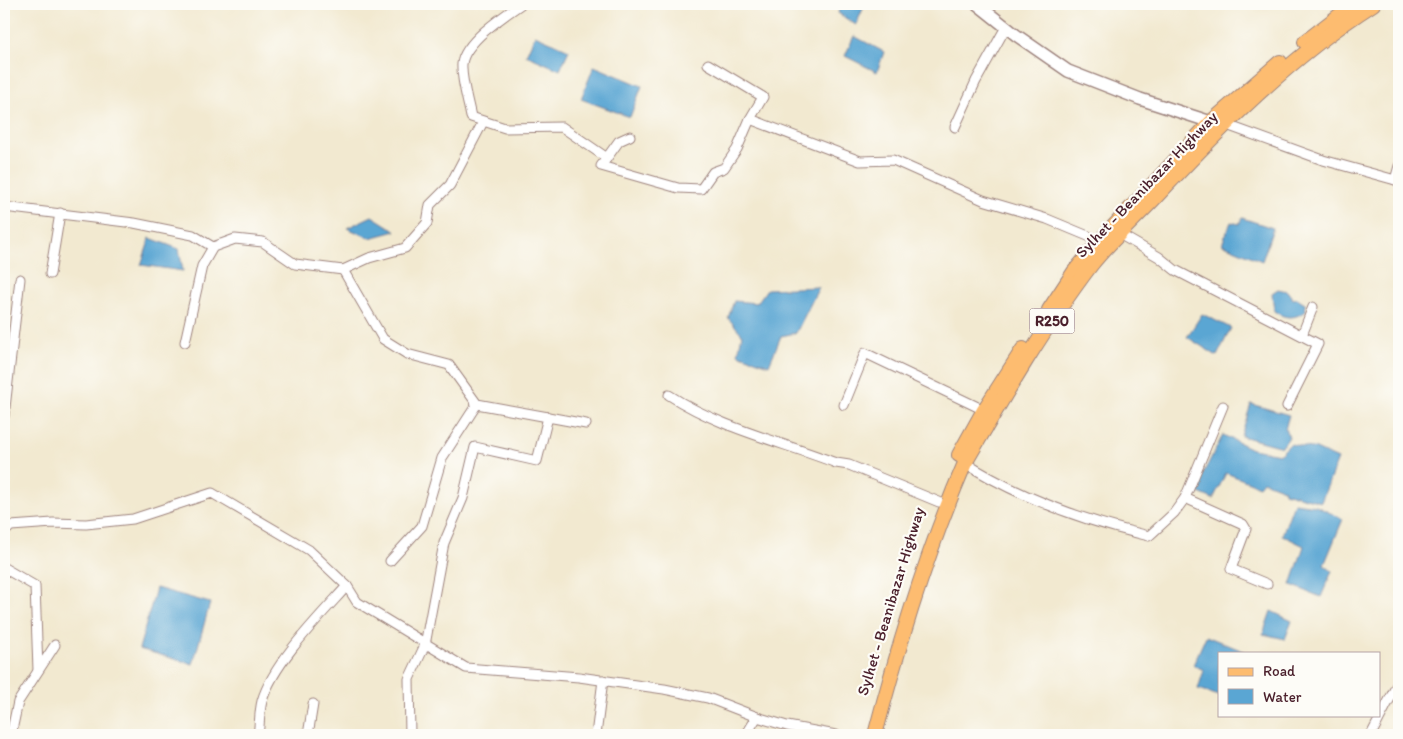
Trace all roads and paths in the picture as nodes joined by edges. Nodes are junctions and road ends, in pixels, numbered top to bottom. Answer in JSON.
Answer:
{"nodes":[{"id":1,"x":521,"y":4,"type":"edge"},
{"id":2,"x":977,"y":4,"type":"edge"},
{"id":3,"x":1354,"y":4,"type":"edge"},
{"id":4,"x":1373,"y":4,"type":"edge"},
{"id":5,"x":1006,"y":27,"type":"junction"},
{"id":6,"x":708,"y":64,"type":"dead end"},
{"id":7,"x":750,"y":119,"type":"junction"},
{"id":8,"x":484,"y":122,"type":"junction"},
{"id":9,"x":1212,"y":122,"type":"junction"},
{"id":10,"x":1227,"y":124,"type":"junction"},
{"id":11,"x":955,"y":127,"type":"dead end"},
{"id":12,"x":630,"y":136,"type":"dead end"},
{"id":13,"x":608,"y":158,"type":"junction"},
{"id":14,"x":1399,"y":166,"type":"edge"},
{"id":15,"x":1397,"y":180,"type":"edge"},
{"id":16,"x":4,"y":207,"type":"edge"},
{"id":17,"x":60,"y":213,"type":"junction"},
{"id":18,"x":1121,"y":235,"type":"junction"},
{"id":19,"x":1100,"y":241,"type":"junction"},
{"id":20,"x":213,"y":247,"type":"junction"},
{"id":21,"x":342,"y":270,"type":"junction"},
{"id":22,"x":50,"y":274,"type":"dead end"},
{"id":23,"x":20,"y":279,"type":"dead end"},
{"id":24,"x":1313,"y":307,"type":"dead end"},
{"id":25,"x":1302,"y":335,"type":"junction"},
{"id":26,"x":185,"y":342,"type":"dead end"},
{"id":27,"x":669,"y":395,"type":"dead end"},
{"id":28,"x":477,"y":404,"type":"junction"},
{"id":29,"x":844,"y":405,"type":"dead end"},
{"id":30,"x":1223,"y":406,"type":"dead end"},
{"id":31,"x":1288,"y":406,"type":"dead end"},
{"id":32,"x":984,"y":410,"type":"junction"},
{"id":33,"x":4,"y":416,"type":"edge"},
{"id":34,"x":548,"y":417,"type":"junction"},
{"id":35,"x":586,"y":424,"type":"dead end"},
{"id":36,"x":961,"y":461,"type":"junction"},
{"id":37,"x":1184,"y":498,"type":"junction"},
{"id":38,"x":939,"y":502,"type":"junction"},
{"id":39,"x":4,"y":532,"type":"edge"},
{"id":40,"x":390,"y":561,"type":"dead end"},
{"id":41,"x":4,"y":568,"type":"edge"},
{"id":42,"x":1267,"y":584,"type":"dead end"},
{"id":43,"x":346,"y":586,"type":"junction"},
{"id":44,"x":425,"y":645,"type":"junction"},
{"id":45,"x":55,"y":646,"type":"dead end"},
{"id":46,"x":38,"y":670,"type":"junction"},
{"id":47,"x":603,"y":680,"type":"junction"},
{"id":48,"x":1399,"y":681,"type":"edge"},
{"id":49,"x":313,"y":704,"type":"dead end"},
{"id":50,"x":757,"y":718,"type":"junction"},
{"id":51,"x":11,"y":735,"type":"edge"},
{"id":52,"x":258,"y":735,"type":"edge"},
{"id":53,"x":308,"y":735,"type":"edge"},
{"id":54,"x":410,"y":735,"type":"edge"},
{"id":55,"x":596,"y":735,"type":"edge"},
{"id":56,"x":746,"y":735,"type":"edge"},
{"id":57,"x":836,"y":735,"type":"edge"},
{"id":58,"x":867,"y":735,"type":"edge"},
{"id":59,"x":875,"y":735,"type":"edge"},
{"id":60,"x":1371,"y":735,"type":"edge"}],
"edges":[{"from":1,"to":8,"type":"street"},
{"from":2,"to":5,"type":"street"},
{"from":3,"to":9,"type":"main road","name":"Sylhet - Beanibazar Highway","number":"R250"},
{"from":4,"to":10,"type":"main road","name":"Sylhet - Beanibazar Highway","number":"R250"},
{"from":5,"to":9,"type":"street"},
{"from":5,"to":11,"type":"street"},
{"from":6,"to":7,"type":"street"},
{"from":7,"to":13,"type":"street"},
{"from":7,"to":19,"type":"street"},
{"from":8,"to":13,"type":"street"},
{"from":8,"to":21,"type":"street"},
{"from":9,"to":10,"type":"street"},
{"from":9,"to":19,"type":"main road","name":"Sylhet - Beanibazar Highway","number":"R250"},
{"from":10,"to":15,"type":"street"},
{"from":10,"to":18,"type":"main road","name":"Sylhet - Beanibazar Highway","number":"R250"},
{"from":12,"to":13,"type":"street"},
{"from":14,"to":15,"type":"street"},
{"from":16,"to":17,"type":"street"},
{"from":17,"to":20,"type":"street"},
{"from":17,"to":22,"type":"street"},
{"from":18,"to":25,"type":"street"},
{"from":18,"to":36,"type":"main road","name":"Sylhet - Beanibazar Highway","number":"R250"},
{"from":19,"to":32,"type":"main road","name":"Sylhet - Beanibazar Highway","number":"R250"},
{"from":20,"to":21,"type":"street"},
{"from":20,"to":26,"type":"street"},
{"from":21,"to":28,"type":"street"},
{"from":23,"to":33,"type":"street"},
{"from":24,"to":25,"type":"street"},
{"from":25,"to":31,"type":"street"},
{"from":27,"to":38,"type":"street"},
{"from":28,"to":34,"type":"street"},
{"from":28,"to":40,"type":"street"},
{"from":29,"to":32,"type":"street"},
{"from":30,"to":37,"type":"street"},
{"from":32,"to":36,"type":"main road","name":"Sylhet - Beanibazar Highway","number":"R250"},
{"from":34,"to":35,"type":"street"},
{"from":34,"to":44,"type":"street"},
{"from":36,"to":37,"type":"street"},
{"from":36,"to":38,"type":"main road","name":"Sylhet - Beanibazar Highway","number":"R250"},
{"from":36,"to":59,"type":"main road","name":"Sylhet - Beanibazar Highway","number":"R250"},
{"from":37,"to":42,"type":"street"},
{"from":38,"to":58,"type":"main road","name":"Sylhet - Beanibazar Highway","number":"R250"},
{"from":39,"to":43,"type":"street"},
{"from":41,"to":46,"type":"street"},
{"from":43,"to":44,"type":"street"},
{"from":43,"to":52,"type":"street"},
{"from":44,"to":47,"type":"street"},
{"from":44,"to":54,"type":"street"},
{"from":45,"to":46,"type":"street"},
{"from":46,"to":51,"type":"street"},
{"from":47,"to":50,"type":"street"},
{"from":47,"to":55,"type":"street"},
{"from":48,"to":60,"type":"street"},
{"from":49,"to":53,"type":"street"},
{"from":50,"to":56,"type":"street"},
{"from":50,"to":57,"type":"street"}]}
